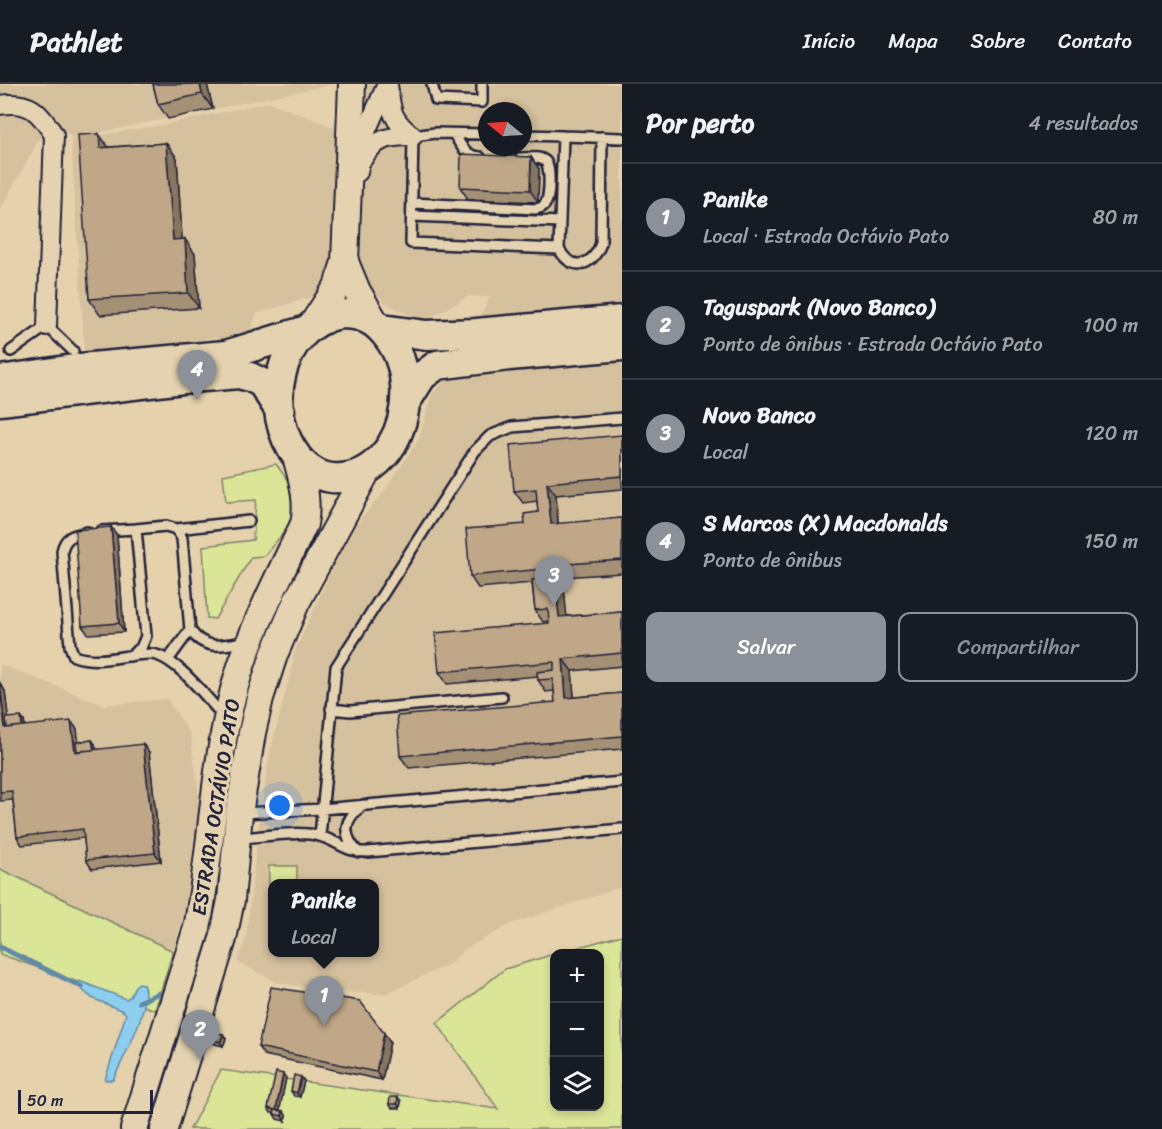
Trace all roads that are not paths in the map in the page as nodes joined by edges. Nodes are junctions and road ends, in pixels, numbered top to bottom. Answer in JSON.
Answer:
{"nodes":[{"id":1,"x":352,"y":84,"type":"edge"},
{"id":2,"x":388,"y":84,"type":"edge"},
{"id":3,"x":432,"y":84,"type":"edge"},
{"id":4,"x":482,"y":84,"type":"edge"},
{"id":5,"x":0,"y":105,"type":"edge"},
{"id":6,"x":454,"y":134,"type":"junction"},
{"id":7,"x":478,"y":134,"type":"edge"},
{"id":8,"x":532,"y":135,"type":"edge"},
{"id":9,"x":413,"y":136,"type":"junction"},
{"id":10,"x":563,"y":136,"type":"junction"},
{"id":11,"x":602,"y":137,"type":"junction"},
{"id":12,"x":622,"y":138,"type":"edge"},
{"id":13,"x":486,"y":157,"type":"edge"},
{"id":14,"x":507,"y":158,"type":"edge"},
{"id":15,"x":361,"y":161,"type":"junction"},
{"id":16,"x":412,"y":203,"type":"junction"},
{"id":17,"x":348,"y":209,"type":"junction"},
{"id":18,"x":411,"y":216,"type":"junction"},
{"id":19,"x":560,"y":222,"type":"junction"},
{"id":20,"x":559,"y":249,"type":"junction"},
{"id":21,"x":345,"y":262,"type":"junction"},
{"id":22,"x":622,"y":320,"type":"edge"},
{"id":23,"x":378,"y":325,"type":"junction"},
{"id":24,"x":47,"y":326,"type":"junction"},
{"id":25,"x":308,"y":328,"type":"junction"},
{"id":26,"x":622,"y":346,"type":"edge"},
{"id":27,"x":11,"y":351,"type":"dead end"},
{"id":28,"x":73,"y":351,"type":"dead end"},
{"id":29,"x":0,"y":380,"type":"edge"},
{"id":30,"x":0,"y":401,"type":"edge"},
{"id":31,"x":405,"y":403,"type":"junction"},
{"id":32,"x":280,"y":411,"type":"junction"},
{"id":33,"x":622,"y":418,"type":"edge"},
{"id":34,"x":296,"y":456,"type":"junction"},
{"id":35,"x":367,"y":471,"type":"junction"},
{"id":36,"x":249,"y":521,"type":"dead end"},
{"id":37,"x":136,"y":529,"type":"junction"},
{"id":38,"x":176,"y":529,"type":"junction"},
{"id":39,"x":190,"y":630,"type":"junction"},
{"id":40,"x":250,"y":641,"type":"junction"},
{"id":41,"x":130,"y":656,"type":"junction"},
{"id":42,"x":168,"y":660,"type":"junction"},
{"id":43,"x":502,"y":697,"type":"dead end"},
{"id":44,"x":331,"y":709,"type":"junction"},
{"id":45,"x":227,"y":720,"type":"junction"},
{"id":46,"x":622,"y":782,"type":"edge"},
{"id":47,"x":363,"y":805,"type":"junction"},
{"id":48,"x":322,"y":809,"type":"junction"},
{"id":49,"x":238,"y":826,"type":"junction"},
{"id":50,"x":622,"y":829,"type":"edge"},
{"id":51,"x":320,"y":836,"type":"junction"},
{"id":52,"x":358,"y":852,"type":"junction"},
{"id":53,"x":134,"y":1129,"type":"edge"},
{"id":54,"x":164,"y":1129,"type":"edge"}],
"edges":[{"from":1,"to":17,"type":"street"},
{"from":2,"to":9,"type":"street"},
{"from":2,"to":15,"type":"street"},
{"from":3,"to":4,"type":"lane"},
{"from":5,"to":24,"type":"street"},
{"from":6,"to":7,"type":"lane"},
{"from":6,"to":9,"type":"lane"},
{"from":6,"to":13,"type":"lane"},
{"from":8,"to":10,"type":"lane"},
{"from":9,"to":15,"type":"street"},
{"from":9,"to":16,"type":"lane"},
{"from":10,"to":11,"type":"lane"},
{"from":10,"to":19,"type":"lane"},
{"from":11,"to":12,"type":"lane"},
{"from":11,"to":20,"type":"lane"},
{"from":14,"to":16,"type":"lane"},
{"from":15,"to":17,"type":"street"},
{"from":16,"to":18,"type":"lane"},
{"from":17,"to":21,"type":"street"},
{"from":18,"to":19,"type":"lane"},
{"from":18,"to":20,"type":"lane"},
{"from":19,"to":20,"type":"lane"},
{"from":21,"to":23,"type":"street"},
{"from":21,"to":25,"type":"street"},
{"from":22,"to":23,"type":"main road"},
{"from":23,"to":25,"type":"main road"},
{"from":23,"to":31,"type":"main road"},
{"from":24,"to":27,"type":"lane"},
{"from":24,"to":28,"type":"lane"},
{"from":25,"to":29,"type":"main road"},
{"from":25,"to":32,"type":"main road"},
{"from":26,"to":31,"type":"main road"},
{"from":30,"to":32,"type":"main road"},
{"from":31,"to":35,"type":"main road"},
{"from":32,"to":34,"type":"main road"},
{"from":33,"to":44,"type":"lane"},
{"from":34,"to":35,"type":"main road"},
{"from":34,"to":40,"type":"street","name":"ESTRADA OCTÁVIO PATO"},
{"from":35,"to":49,"type":"street","name":"ESTRADA OCTÁVIO PATO"},
{"from":36,"to":38,"type":"lane"},
{"from":37,"to":38,"type":"lane"},
{"from":37,"to":41,"type":"lane"},
{"from":37,"to":41,"type":"lane"},
{"from":38,"to":39,"type":"lane"},
{"from":39,"to":40,"type":"lane"},
{"from":39,"to":42,"type":"lane"},
{"from":40,"to":45,"type":"street","name":"ESTRADA OCTÁVIO PATO"},
{"from":41,"to":42,"type":"lane"},
{"from":42,"to":45,"type":"lane"},
{"from":43,"to":44,"type":"lane"},
{"from":44,"to":48,"type":"lane"},
{"from":45,"to":53,"type":"street","name":"ESTRADA OCTÁVIO PATO"},
{"from":46,"to":47,"type":"lane"},
{"from":47,"to":48,"type":"lane"},
{"from":47,"to":52,"type":"lane"},
{"from":48,"to":49,"type":"lane"},
{"from":48,"to":51,"type":"lane"},
{"from":49,"to":51,"type":"lane"},
{"from":49,"to":54,"type":"street","name":"ESTRADA OCTÁVIO PATO"},
{"from":50,"to":52,"type":"lane"},
{"from":51,"to":52,"type":"lane"}]}
